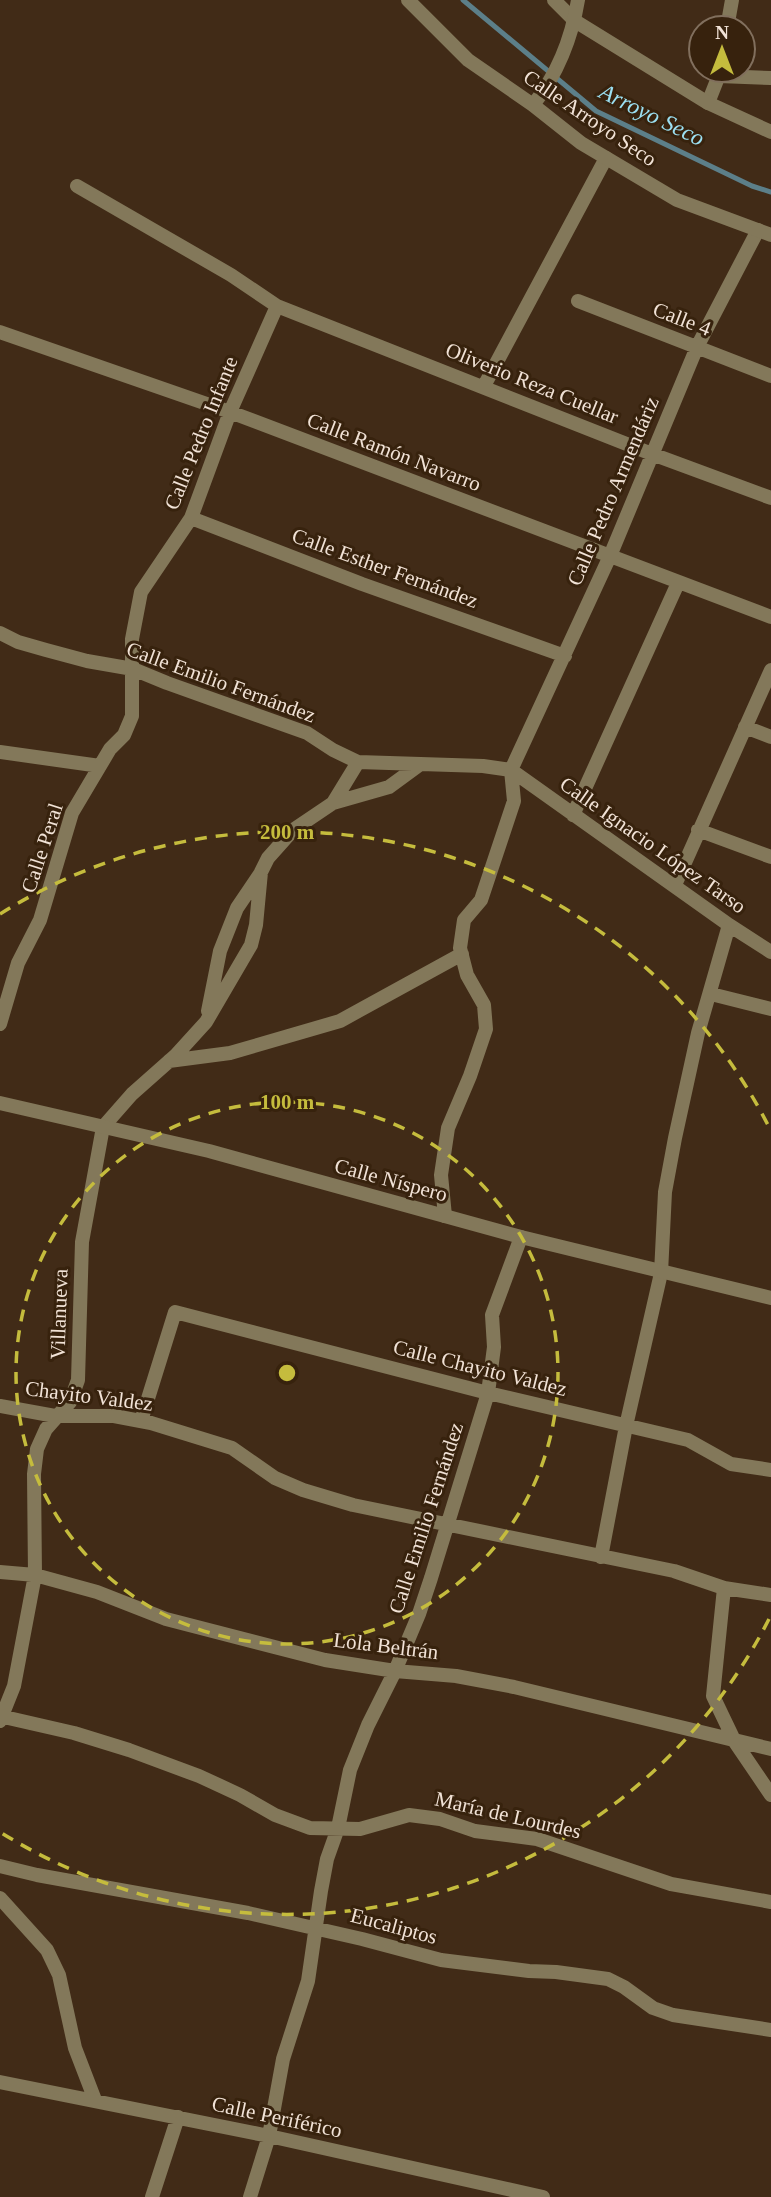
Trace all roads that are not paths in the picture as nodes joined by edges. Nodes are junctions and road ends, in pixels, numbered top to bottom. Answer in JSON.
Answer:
{"nodes":[{"id":1,"x":408,"y":0,"type":"edge"},
{"id":2,"x":554,"y":0,"type":"edge"},
{"id":3,"x":578,"y":0,"type":"edge"},
{"id":4,"x":575,"y":21,"type":"junction"},
{"id":5,"x":716,"y":84,"type":"edge"},
{"id":6,"x":538,"y":99,"type":"junction"},
{"id":7,"x":708,"y":103,"type":"junction"},
{"id":8,"x":771,"y":132,"type":"edge"},
{"id":9,"x":606,"y":158,"type":"junction"},
{"id":10,"x":77,"y":187,"type":"dead end"},
{"id":11,"x":764,"y":232,"type":"edge"},
{"id":12,"x":578,"y":301,"type":"dead end"},
{"id":13,"x":277,"y":306,"type":"junction"},
{"id":14,"x":0,"y":332,"type":"edge"},
{"id":15,"x":697,"y":347,"type":"junction"},
{"id":16,"x":771,"y":376,"type":"edge"},
{"id":17,"x":484,"y":386,"type":"junction"},
{"id":18,"x":230,"y":412,"type":"junction"},
{"id":19,"x":652,"y":454,"type":"junction"},
{"id":20,"x":771,"y":498,"type":"edge"},
{"id":21,"x":191,"y":518,"type":"junction"},
{"id":22,"x":610,"y":556,"type":"junction"},
{"id":23,"x":678,"y":583,"type":"junction"},
{"id":24,"x":771,"y":617,"type":"edge"},
{"id":25,"x":0,"y":633,"type":"edge"},
{"id":26,"x":565,"y":656,"type":"junction"},
{"id":27,"x":133,"y":669,"type":"junction"},
{"id":28,"x":771,"y":670,"type":"edge"},
{"id":29,"x":745,"y":727,"type":"junction"},
{"id":30,"x":771,"y":737,"type":"edge"},
{"id":31,"x":0,"y":752,"type":"edge"},
{"id":32,"x":358,"y":762,"type":"junction"},
{"id":33,"x":419,"y":765,"type":"junction"},
{"id":34,"x":100,"y":766,"type":"junction"},
{"id":35,"x":511,"y":770,"type":"junction"},
{"id":36,"x":333,"y":803,"type":"junction"},
{"id":37,"x":573,"y":815,"type":"junction"},
{"id":38,"x":698,"y":830,"type":"junction"},
{"id":39,"x":771,"y":857,"type":"edge"},
{"id":40,"x":261,"y":872,"type":"junction"},
{"id":41,"x":675,"y":885,"type":"junction"},
{"id":42,"x":729,"y":925,"type":"junction"},
{"id":43,"x":771,"y":952,"type":"edge"},
{"id":44,"x":462,"y":954,"type":"junction"},
{"id":45,"x":711,"y":994,"type":"junction"},
{"id":46,"x":771,"y":1009,"type":"edge"},
{"id":47,"x":206,"y":1022,"type":"junction"},
{"id":48,"x":0,"y":1024,"type":"edge"},
{"id":49,"x":169,"y":1062,"type":"junction"},
{"id":50,"x":0,"y":1103,"type":"edge"},
{"id":51,"x":103,"y":1126,"type":"junction"},
{"id":52,"x":445,"y":1216,"type":"junction"},
{"id":53,"x":521,"y":1237,"type":"junction"},
{"id":54,"x":661,"y":1273,"type":"junction"},
{"id":55,"x":771,"y":1298,"type":"edge"},
{"id":56,"x":488,"y":1393,"type":"junction"},
{"id":57,"x":0,"y":1406,"type":"edge"},
{"id":58,"x":55,"y":1416,"type":"junction"},
{"id":59,"x":142,"y":1421,"type":"junction"},
{"id":60,"x":626,"y":1426,"type":"junction"},
{"id":61,"x":771,"y":1470,"type":"edge"},
{"id":62,"x":447,"y":1524,"type":"junction"},
{"id":63,"x":601,"y":1557,"type":"junction"},
{"id":64,"x":2,"y":1575,"type":"edge"},
{"id":65,"x":35,"y":1575,"type":"junction"},
{"id":66,"x":724,"y":1588,"type":"junction"},
{"id":67,"x":771,"y":1595,"type":"edge"},
{"id":68,"x":395,"y":1671,"type":"junction"},
{"id":69,"x":1,"y":1718,"type":"edge"},
{"id":70,"x":735,"y":1742,"type":"junction"},
{"id":71,"x":771,"y":1749,"type":"edge"},
{"id":72,"x":771,"y":1795,"type":"edge"},
{"id":73,"x":338,"y":1828,"type":"junction"},
{"id":74,"x":0,"y":1866,"type":"edge"},
{"id":75,"x":0,"y":1898,"type":"edge"},
{"id":76,"x":771,"y":1902,"type":"edge"},
{"id":77,"x":314,"y":1927,"type":"junction"},
{"id":78,"x":771,"y":2030,"type":"edge"},
{"id":79,"x":0,"y":2082,"type":"edge"},
{"id":80,"x":95,"y":2100,"type":"junction"},
{"id":81,"x":178,"y":2117,"type":"junction"},
{"id":82,"x":269,"y":2136,"type":"junction"},
{"id":83,"x":152,"y":2197,"type":"edge"},
{"id":84,"x":250,"y":2197,"type":"edge"},
{"id":85,"x":543,"y":2197,"type":"edge"}],
"edges":[{"from":1,"to":6,"type":"street","name":"Calle Arroyo Seco"},
{"from":2,"to":4,"type":"street"},
{"from":3,"to":4,"type":"street"},
{"from":4,"to":6,"type":"street"},
{"from":4,"to":7,"type":"street"},
{"from":5,"to":7,"type":"street"},
{"from":6,"to":9,"type":"street","name":"Calle Arroyo Seco"},
{"from":7,"to":8,"type":"street"},
{"from":9,"to":11,"type":"street","name":"Calle Arroyo Seco"},
{"from":9,"to":17,"type":"street"},
{"from":10,"to":13,"type":"street","name":"Oliverio Reza Cuellar"},
{"from":11,"to":15,"type":"street","name":"Calle Pedro Armendáriz"},
{"from":12,"to":15,"type":"street","name":"Calle 4"},
{"from":13,"to":17,"type":"street","name":"Oliverio Reza Cuellar"},
{"from":13,"to":18,"type":"street","name":"Calle Pedro Infante"},
{"from":14,"to":18,"type":"street","name":"Calle Ramón Navarro"},
{"from":15,"to":16,"type":"street","name":"Calle 4"},
{"from":15,"to":19,"type":"street","name":"Calle Pedro Armendáriz"},
{"from":17,"to":19,"type":"street","name":"Oliverio Reza Cuellar"},
{"from":18,"to":21,"type":"street","name":"Calle Pedro Infante"},
{"from":18,"to":22,"type":"street","name":"Calle Ramón Navarro"},
{"from":19,"to":20,"type":"street","name":"Oliverio Reza Cuellar"},
{"from":19,"to":22,"type":"street","name":"Calle Pedro Armendáriz"},
{"from":21,"to":26,"type":"street","name":"Calle Esther Fernández"},
{"from":21,"to":27,"type":"street","name":"Calle Pedro Infante"},
{"from":22,"to":23,"type":"street","name":"Calle Ramón Navarro"},
{"from":22,"to":26,"type":"street","name":"Calle Pedro Armendáriz"},
{"from":23,"to":24,"type":"street","name":"Calle Ramón Navarro"},
{"from":23,"to":37,"type":"street"},
{"from":25,"to":27,"type":"street","name":"Calle Emilio Fernández"},
{"from":26,"to":35,"type":"street","name":"Calle Pedro Armendáriz"},
{"from":27,"to":32,"type":"street","name":"Calle Emilio Fernández"},
{"from":27,"to":34,"type":"street","name":"Calle Pedro Infante"},
{"from":28,"to":29,"type":"street"},
{"from":29,"to":30,"type":"street"},
{"from":29,"to":38,"type":"street"},
{"from":31,"to":34,"type":"street"},
{"from":32,"to":33,"type":"street","name":"Calle Emilio Fernández"},
{"from":32,"to":36,"type":"street"},
{"from":33,"to":35,"type":"street","name":"Calle Emilio Fernández"},
{"from":33,"to":36,"type":"street"},
{"from":34,"to":48,"type":"street","name":"Calle Peral"},
{"from":35,"to":37,"type":"street","name":"Calle Ignacio López Tarso"},
{"from":35,"to":44,"type":"street"},
{"from":36,"to":40,"type":"street"},
{"from":37,"to":41,"type":"street","name":"Calle Ignacio López Tarso"},
{"from":38,"to":39,"type":"street"},
{"from":38,"to":41,"type":"street"},
{"from":40,"to":47,"type":"street"},
{"from":40,"to":47,"type":"street"},
{"from":41,"to":42,"type":"street","name":"Calle Ignacio López Tarso"},
{"from":42,"to":43,"type":"street","name":"Calle Ignacio López Tarso"},
{"from":42,"to":45,"type":"street"},
{"from":44,"to":49,"type":"street"},
{"from":44,"to":52,"type":"street"},
{"from":45,"to":46,"type":"street"},
{"from":45,"to":54,"type":"street"},
{"from":47,"to":49,"type":"street"},
{"from":49,"to":51,"type":"street"},
{"from":50,"to":51,"type":"street","name":"Calle Níspero"},
{"from":51,"to":52,"type":"street","name":"Calle Níspero"},
{"from":51,"to":58,"type":"street","name":"Villanueva"},
{"from":52,"to":53,"type":"street","name":"Calle Níspero"},
{"from":53,"to":54,"type":"street","name":"Calle Níspero"},
{"from":53,"to":56,"type":"street","name":"Calle Emilio Fernández"},
{"from":54,"to":55,"type":"street","name":"Calle Níspero"},
{"from":54,"to":60,"type":"street"},
{"from":56,"to":59,"type":"street","name":"Calle Chayito Valdez"},
{"from":56,"to":60,"type":"street","name":"Calle Chayito Valdez"},
{"from":56,"to":62,"type":"street","name":"Calle Emilio Fernández"},
{"from":57,"to":58,"type":"street","name":"Chayito Valdez"},
{"from":58,"to":59,"type":"street","name":"Chayito Valdez"},
{"from":58,"to":65,"type":"street","name":"Villanueva"},
{"from":59,"to":62,"type":"street","name":"Chayito Valdez"},
{"from":60,"to":61,"type":"street","name":"Calle Chayito Valdez"},
{"from":60,"to":63,"type":"street"},
{"from":62,"to":63,"type":"street"},
{"from":62,"to":68,"type":"street","name":"Calle Emilio Fernández"},
{"from":63,"to":66,"type":"street"},
{"from":64,"to":65,"type":"street","name":"Lola Beltrán"},
{"from":65,"to":68,"type":"street","name":"Lola Beltrán"},
{"from":65,"to":69,"type":"street","name":"Villanueva"},
{"from":66,"to":67,"type":"street"},
{"from":66,"to":70,"type":"street"},
{"from":68,"to":70,"type":"street","name":"Lola Beltrán"},
{"from":68,"to":73,"type":"street","name":"Calle Emilio Fernández"},
{"from":69,"to":73,"type":"street","name":"María de Lourdes"},
{"from":70,"to":71,"type":"street","name":"Lola Beltrán"},
{"from":70,"to":72,"type":"street"},
{"from":73,"to":76,"type":"street","name":"María de Lourdes"},
{"from":73,"to":77,"type":"street","name":"Calle Emilio Fernández"},
{"from":74,"to":77,"type":"street","name":"Eucaliptos"},
{"from":75,"to":80,"type":"street"},
{"from":77,"to":78,"type":"street","name":"Eucaliptos"},
{"from":77,"to":82,"type":"street","name":"Calle Emilio Fernández"},
{"from":79,"to":80,"type":"street","name":"Calle Periférico"},
{"from":80,"to":81,"type":"street","name":"Calle Periférico"},
{"from":81,"to":82,"type":"street","name":"Calle Periférico"},
{"from":81,"to":83,"type":"street"},
{"from":82,"to":84,"type":"street"},
{"from":82,"to":85,"type":"street","name":"Calle Periférico"}]}
